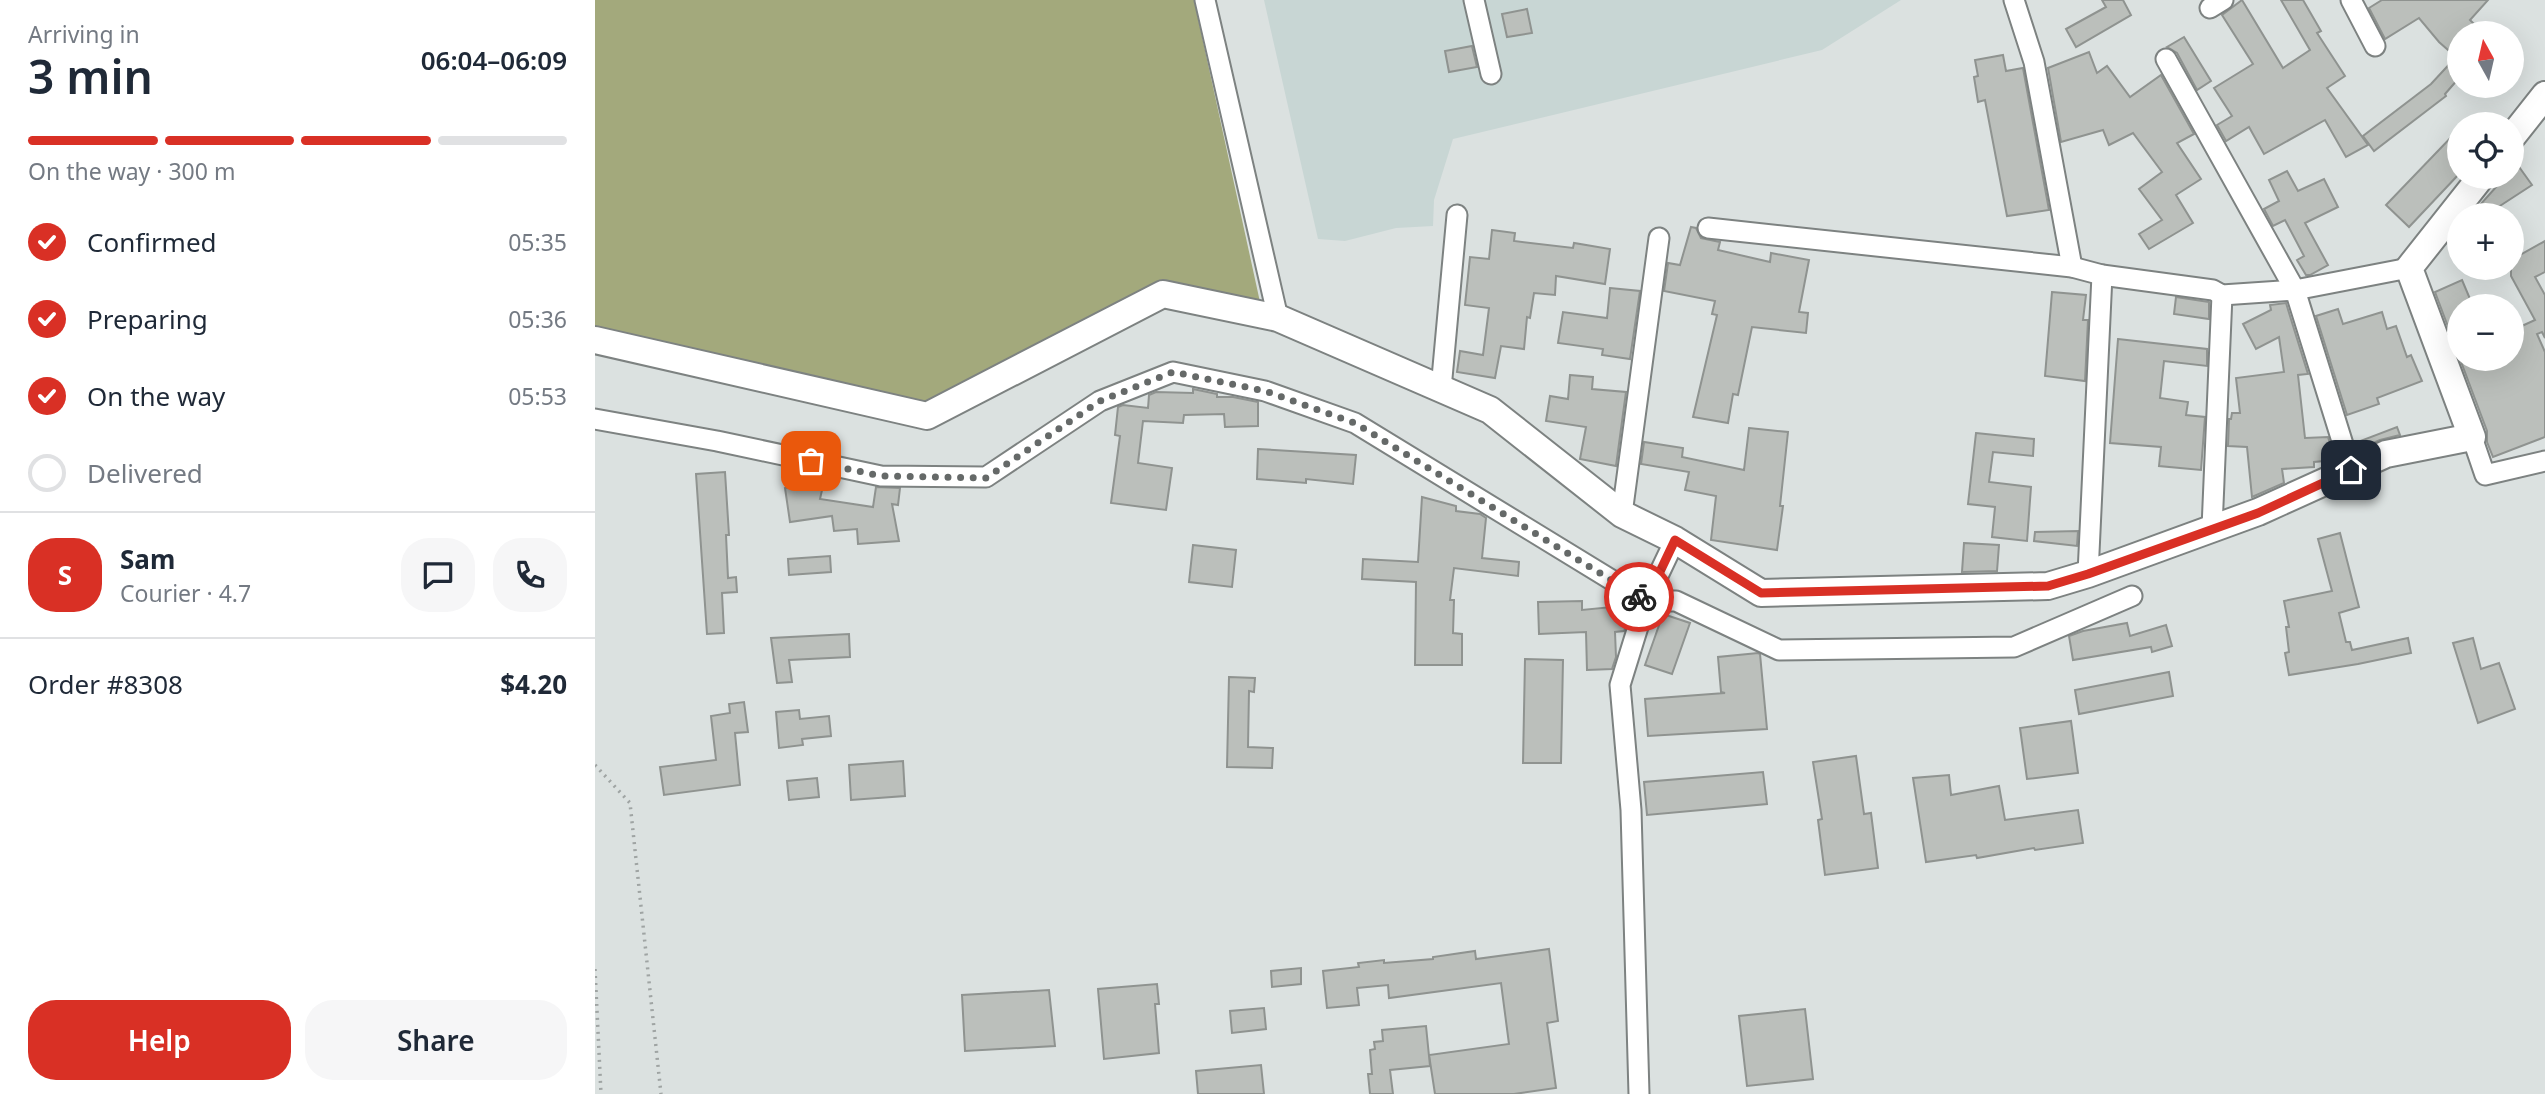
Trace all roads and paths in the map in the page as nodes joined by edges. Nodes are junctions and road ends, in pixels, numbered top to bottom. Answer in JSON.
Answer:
{"nodes":[{"id":1,"x":1205,"y":0,"type":"edge"},
{"id":2,"x":1474,"y":0,"type":"edge"},
{"id":3,"x":2014,"y":0,"type":"edge"},
{"id":4,"x":2351,"y":0,"type":"edge"},
{"id":5,"x":2375,"y":46,"type":"dead end"},
{"id":6,"x":2166,"y":59,"type":"dead end"},
{"id":7,"x":1491,"y":74,"type":"dead end"},
{"id":8,"x":2545,"y":95,"type":"edge"},
{"id":9,"x":2524,"y":122,"type":"edge"},
{"id":10,"x":2472,"y":189,"type":"edge"},
{"id":11,"x":1457,"y":215,"type":"dead end"},
{"id":12,"x":1708,"y":228,"type":"dead end"},
{"id":13,"x":1659,"y":238,"type":"dead end"},
{"id":14,"x":2072,"y":267,"type":"junction"},
{"id":15,"x":2409,"y":268,"type":"junction"},
{"id":16,"x":2102,"y":275,"type":"junction"},
{"id":17,"x":2295,"y":290,"type":"junction"},
{"id":18,"x":2221,"y":295,"type":"junction"},
{"id":19,"x":1278,"y":318,"type":"junction"},
{"id":20,"x":595,"y":341,"type":"edge"},
{"id":21,"x":1441,"y":388,"type":"junction"},
{"id":22,"x":595,"y":419,"type":"edge"},
{"id":23,"x":2472,"y":437,"type":"junction"},
{"id":24,"x":2545,"y":461,"type":"edge"},
{"id":25,"x":2351,"y":470,"type":"junction"},
{"id":26,"x":1622,"y":514,"type":"junction"},
{"id":27,"x":2212,"y":528,"type":"junction"},
{"id":28,"x":1675,"y":540,"type":"junction"},
{"id":29,"x":2088,"y":574,"type":"junction"},
{"id":30,"x":2132,"y":596,"type":"dead end"},
{"id":31,"x":1646,"y":601,"type":"junction"},
{"id":32,"x":595,"y":765,"type":"edge"},
{"id":33,"x":595,"y":969,"type":"edge"},
{"id":34,"x":601,"y":1094,"type":"edge"},
{"id":35,"x":661,"y":1094,"type":"edge"},
{"id":36,"x":1638,"y":1094,"type":"edge"}],
"edges":[{"from":1,"to":19,"type":"street"},
{"from":2,"to":7,"type":"street"},
{"from":3,"to":14,"type":"street"},
{"from":4,"to":5,"type":"street"},
{"from":6,"to":17,"type":"street"},
{"from":8,"to":9,"type":"street"},
{"from":10,"to":15,"type":"street"},
{"from":11,"to":21,"type":"street"},
{"from":12,"to":14,"type":"street"},
{"from":13,"to":26,"type":"street"},
{"from":14,"to":16,"type":"street"},
{"from":15,"to":17,"type":"street"},
{"from":15,"to":23,"type":"street"},
{"from":16,"to":18,"type":"street"},
{"from":16,"to":29,"type":"street"},
{"from":17,"to":18,"type":"street"},
{"from":17,"to":25,"type":"street"},
{"from":18,"to":27,"type":"street"},
{"from":19,"to":20,"type":"street"},
{"from":19,"to":21,"type":"street"},
{"from":21,"to":26,"type":"street"},
{"from":22,"to":31,"type":"street"},
{"from":23,"to":24,"type":"street"},
{"from":23,"to":25,"type":"street"},
{"from":25,"to":27,"type":"street"},
{"from":26,"to":28,"type":"street"},
{"from":27,"to":29,"type":"street"},
{"from":28,"to":29,"type":"street"},
{"from":28,"to":31,"type":"street"},
{"from":30,"to":31,"type":"street"},
{"from":31,"to":36,"type":"street"},
{"from":32,"to":35,"type":"path"},
{"from":33,"to":34,"type":"path"}]}
